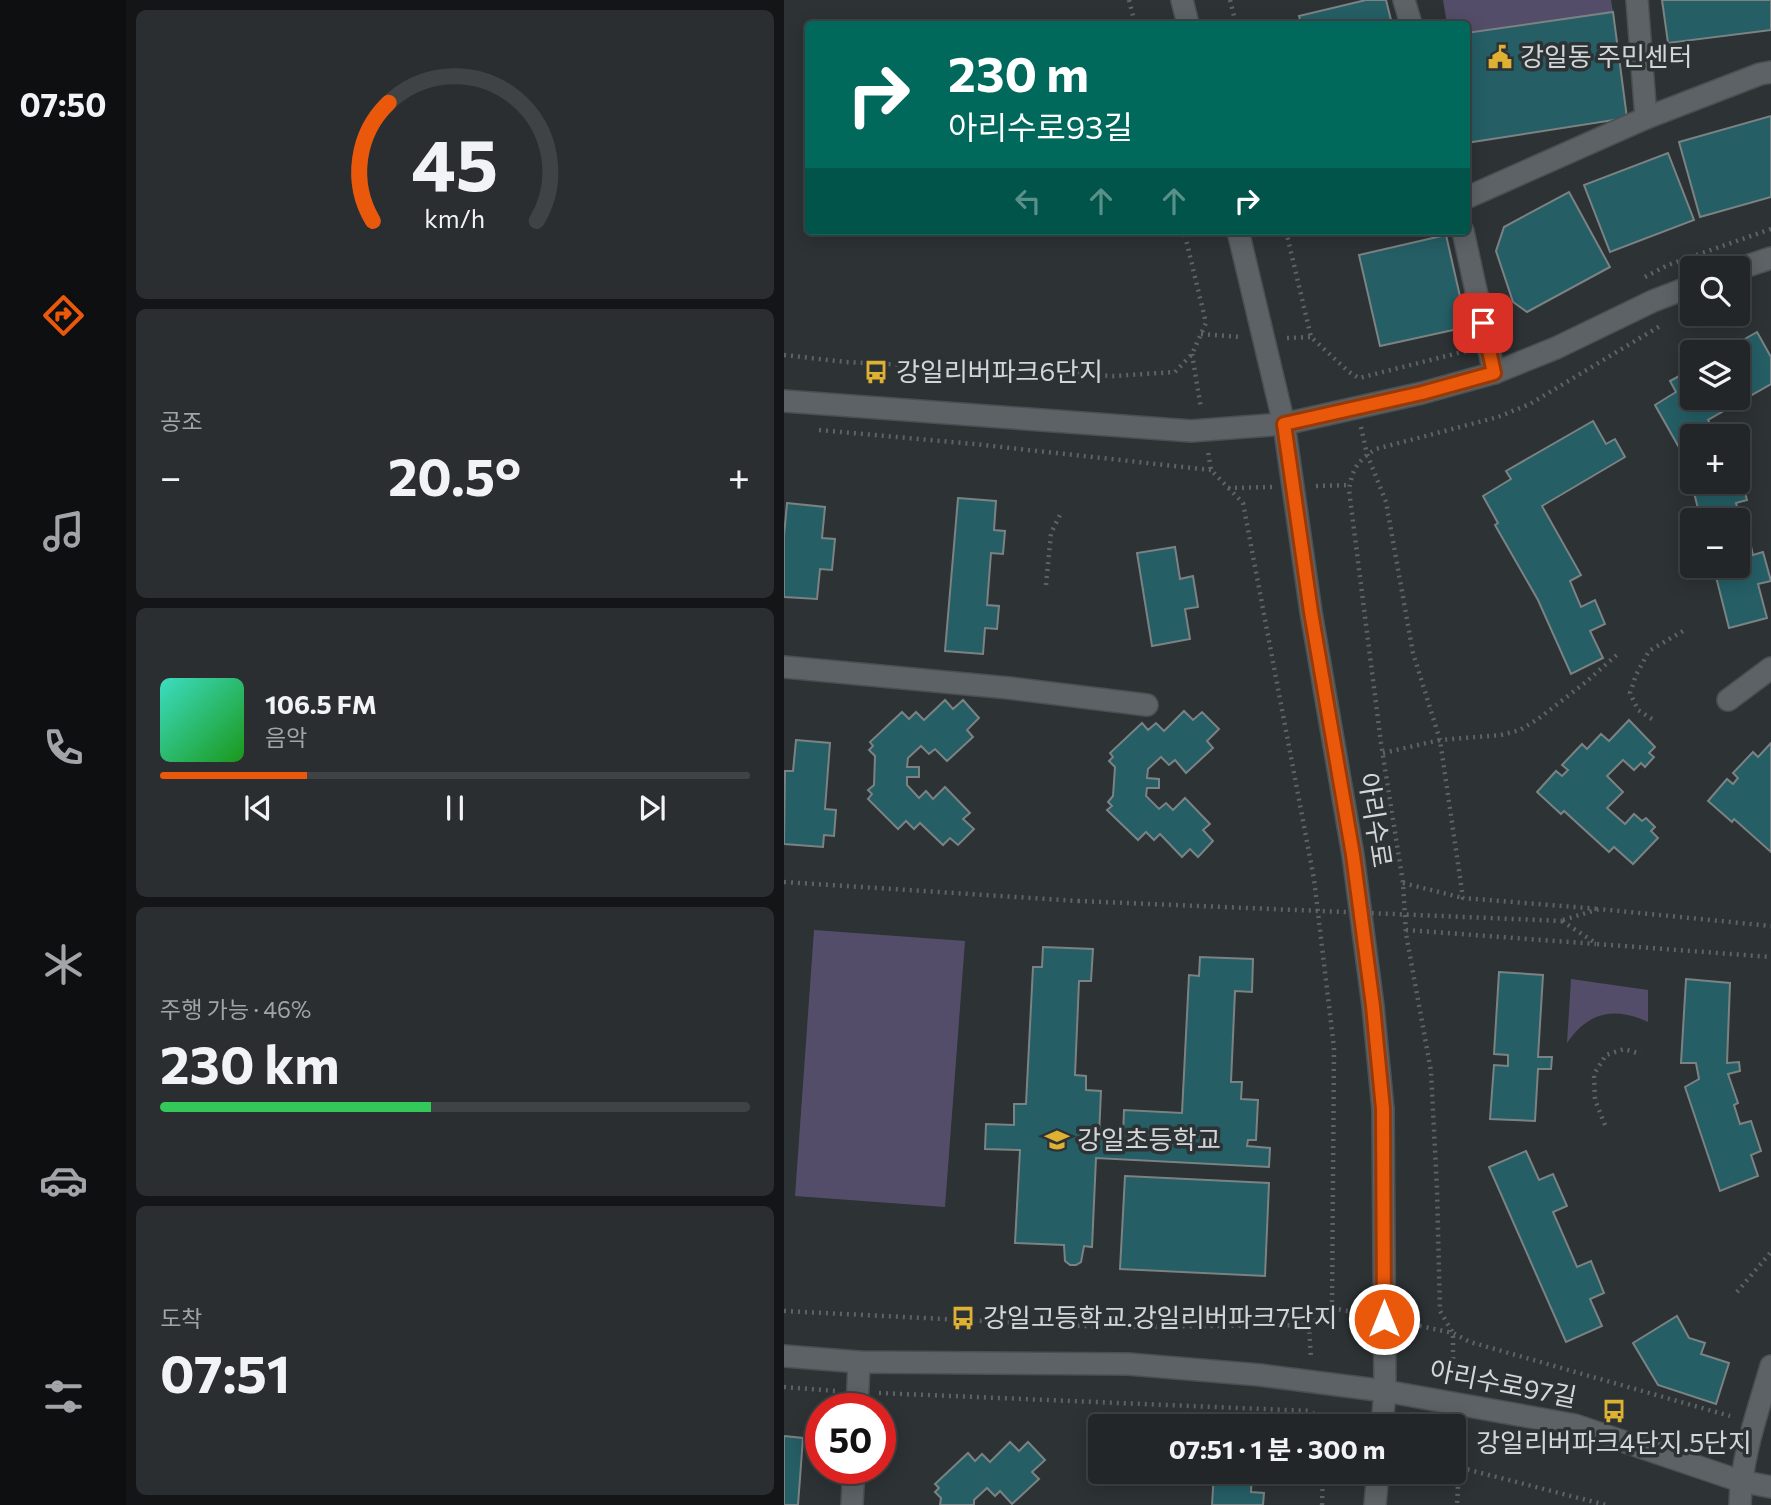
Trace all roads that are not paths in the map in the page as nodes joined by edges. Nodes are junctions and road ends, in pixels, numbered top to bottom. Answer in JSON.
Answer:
{"nodes":[{"id":1,"x":1182,"y":0,"type":"edge"},
{"id":2,"x":1404,"y":0,"type":"edge"},
{"id":3,"x":1637,"y":0,"type":"edge"},
{"id":4,"x":1187,"y":21,"type":"edge"},
{"id":5,"x":1409,"y":21,"type":"edge"},
{"id":6,"x":1771,"y":72,"type":"edge"},
{"id":7,"x":1646,"y":118,"type":"junction"},
{"id":8,"x":1470,"y":196,"type":"edge"},
{"id":9,"x":1239,"y":235,"type":"edge"},
{"id":10,"x":1464,"y":235,"type":"edge"},
{"id":11,"x":1771,"y":258,"type":"edge"},
{"id":12,"x":1750,"y":266,"type":"edge"},
{"id":13,"x":1680,"y":291,"type":"edge"},
{"id":14,"x":1494,"y":373,"type":"junction"},
{"id":15,"x":784,"y":401,"type":"edge"},
{"id":16,"x":1284,"y":424,"type":"junction"},
{"id":17,"x":784,"y":667,"type":"edge"},
{"id":18,"x":1771,"y":668,"type":"edge"},
{"id":19,"x":1728,"y":700,"type":"dead end"},
{"id":20,"x":1147,"y":705,"type":"dead end"},
{"id":21,"x":784,"y":1356,"type":"edge"},
{"id":22,"x":859,"y":1362,"type":"junction"},
{"id":23,"x":1771,"y":1366,"type":"edge"},
{"id":24,"x":1385,"y":1391,"type":"junction"},
{"id":25,"x":857,"y":1393,"type":"edge"},
{"id":26,"x":1383,"y":1414,"type":"edge"},
{"id":27,"x":1740,"y":1481,"type":"junction"},
{"id":28,"x":853,"y":1484,"type":"edge"},
{"id":29,"x":1377,"y":1484,"type":"edge"},
{"id":30,"x":1771,"y":1487,"type":"edge"},
{"id":31,"x":852,"y":1505,"type":"edge"},
{"id":32,"x":1375,"y":1505,"type":"edge"},
{"id":33,"x":1740,"y":1505,"type":"edge"}],
"edges":[{"from":1,"to":4,"type":"street"},
{"from":2,"to":5,"type":"street"},
{"from":3,"to":7,"type":"street"},
{"from":6,"to":7,"type":"street"},
{"from":7,"to":8,"type":"street"},
{"from":9,"to":16,"type":"street","name":"아리수로"},
{"from":10,"to":14,"type":"street"},
{"from":11,"to":12,"type":"street"},
{"from":13,"to":14,"type":"street"},
{"from":14,"to":16,"type":"street"},
{"from":15,"to":16,"type":"street"},
{"from":16,"to":24,"type":"street","name":"아리수로"},
{"from":17,"to":20,"type":"street"},
{"from":18,"to":19,"type":"street"},
{"from":21,"to":22,"type":"street","name":"아리수로97길"},
{"from":22,"to":24,"type":"street","name":"아리수로97길"},
{"from":22,"to":25,"type":"street"},
{"from":23,"to":27,"type":"street"},
{"from":24,"to":26,"type":"street","name":"아리수로"},
{"from":24,"to":27,"type":"street","name":"아리수로97길"},
{"from":27,"to":30,"type":"street","name":"아리수로97길"},
{"from":27,"to":33,"type":"street"},
{"from":28,"to":31,"type":"street"},
{"from":29,"to":32,"type":"street"}]}
